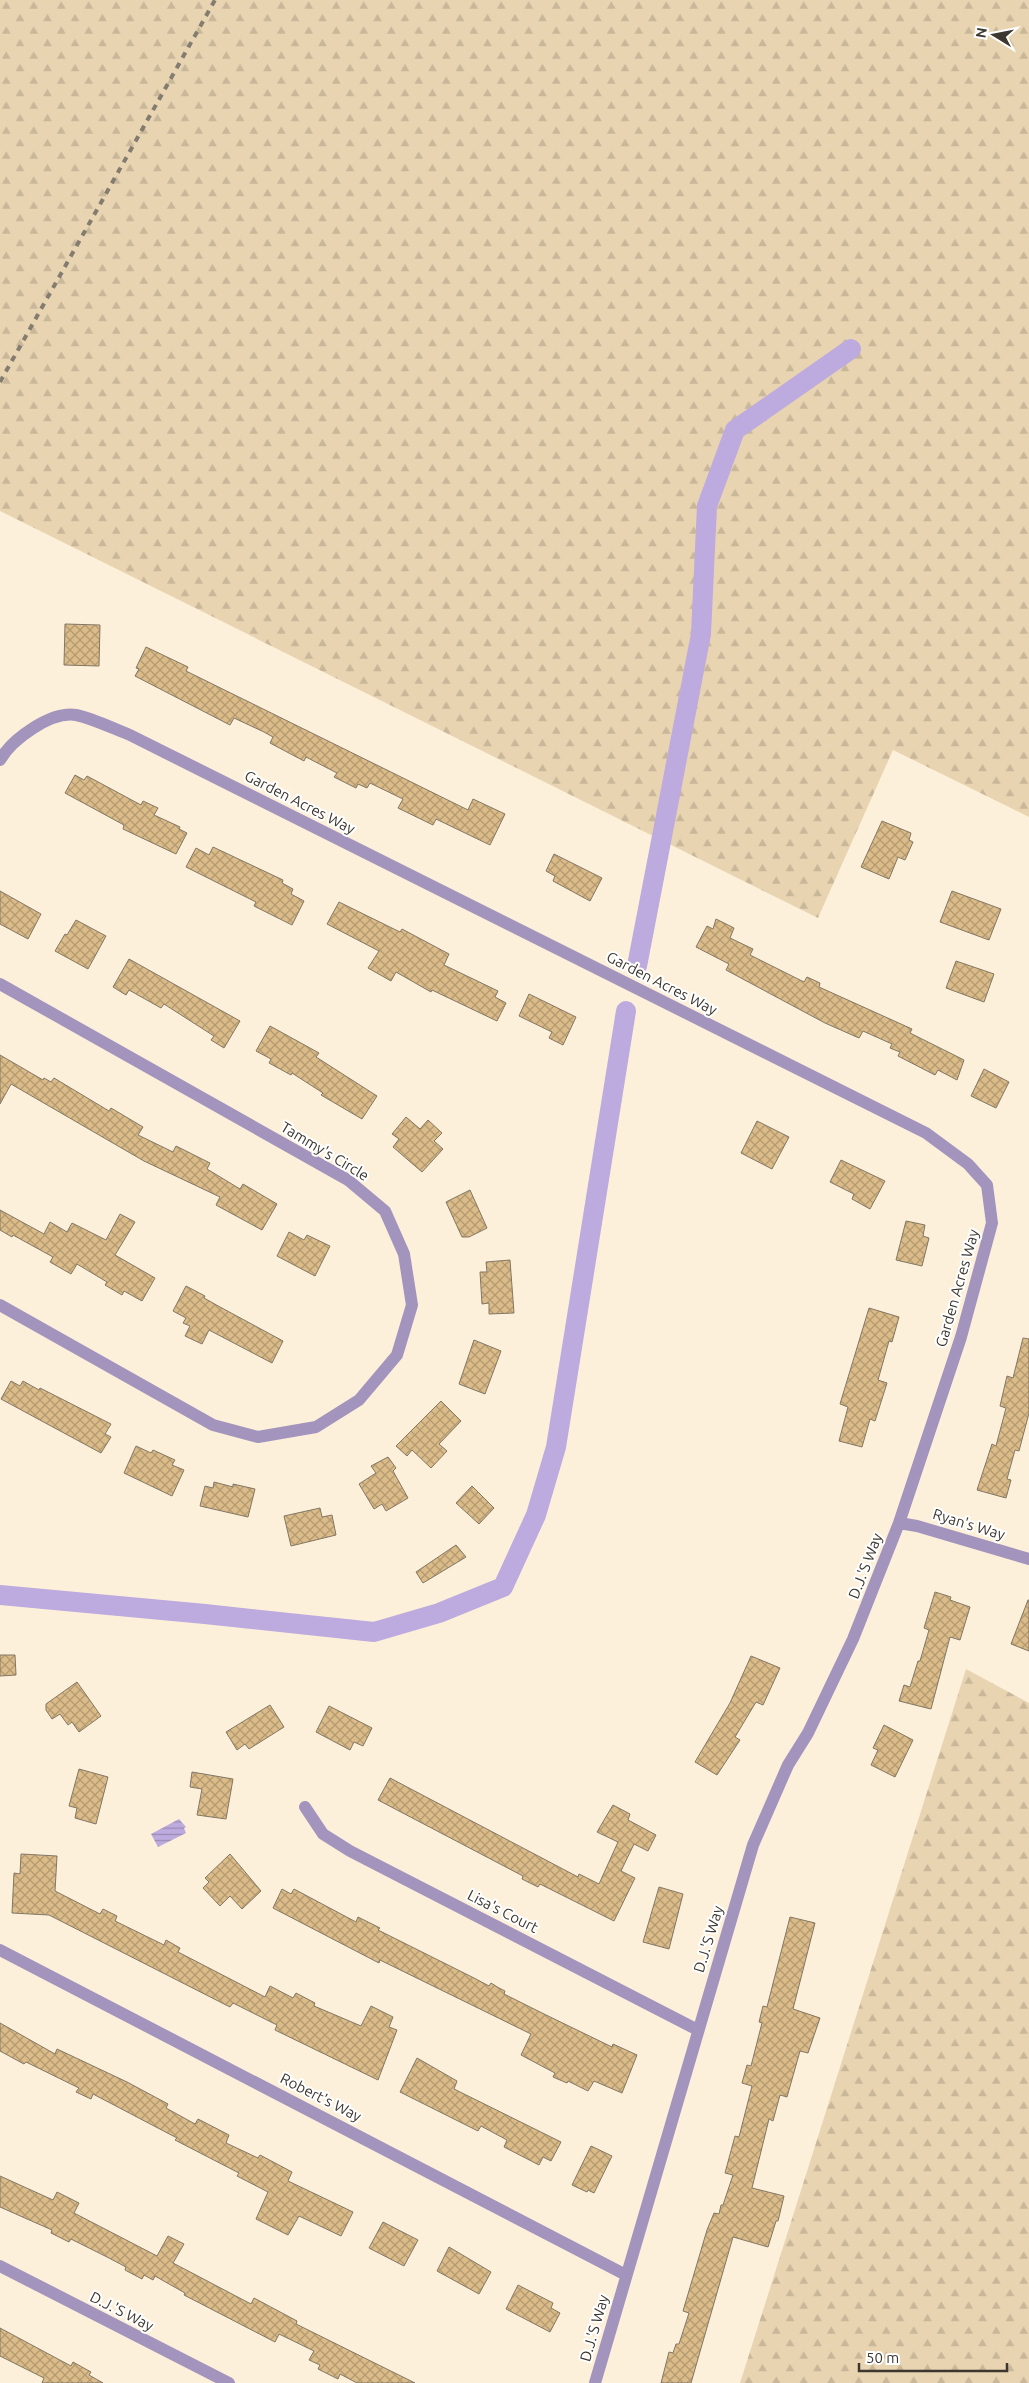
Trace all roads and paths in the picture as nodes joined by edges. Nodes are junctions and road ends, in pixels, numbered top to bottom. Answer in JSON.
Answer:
{"nodes":[{"id":1,"x":0,"y":760,"type":"edge"},
{"id":2,"x":0,"y":984,"type":"edge"},
{"id":3,"x":0,"y":1305,"type":"edge"},
{"id":4,"x":899,"y":1522,"type":"junction"},
{"id":5,"x":1029,"y":1559,"type":"edge"},
{"id":6,"x":305,"y":1807,"type":"dead end"},
{"id":7,"x":0,"y":1950,"type":"edge"},
{"id":8,"x":698,"y":2030,"type":"junction"},
{"id":9,"x":0,"y":2266,"type":"edge"},
{"id":10,"x":626,"y":2274,"type":"junction"},
{"id":11,"x":229,"y":2383,"type":"edge"},
{"id":12,"x":595,"y":2383,"type":"edge"}],
"edges":[{"from":1,"to":4,"type":"street","name":"Garden Acres Way"},
{"from":2,"to":3,"type":"street","name":"Tammy's Circle"},
{"from":4,"to":5,"type":"street","name":"Ryan's Way"},
{"from":4,"to":8,"type":"street","name":"D.J.'S Way"},
{"from":6,"to":8,"type":"street","name":"Lisa's Court"},
{"from":7,"to":10,"type":"street","name":"Robert's Way"},
{"from":8,"to":10,"type":"street","name":"D.J.'S Way"},
{"from":9,"to":11,"type":"street","name":"D.J.'S Way"},
{"from":10,"to":12,"type":"street","name":"D.J.'S Way"}]}
